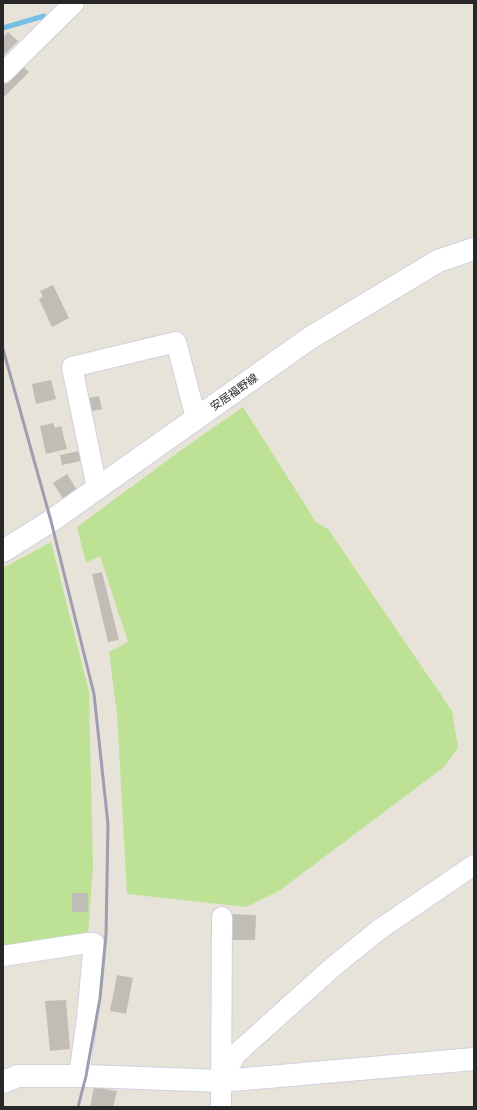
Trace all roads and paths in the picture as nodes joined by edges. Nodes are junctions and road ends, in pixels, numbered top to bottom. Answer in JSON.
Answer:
{"nodes":[{"id":1,"x":74,"y":3,"type":"edge"},
{"id":2,"x":3,"y":73,"type":"edge"},
{"id":3,"x":474,"y":249,"type":"edge"},
{"id":4,"x":196,"y":418,"type":"junction"},
{"id":5,"x":97,"y":488,"type":"junction"},
{"id":6,"x":3,"y":551,"type":"edge"},
{"id":7,"x":474,"y":865,"type":"edge"},
{"id":8,"x":222,"y":917,"type":"dead end"},
{"id":9,"x":3,"y":956,"type":"edge"},
{"id":10,"x":474,"y":1059,"type":"edge"},
{"id":11,"x":79,"y":1076,"type":"junction"},
{"id":12,"x":222,"y":1081,"type":"junction"},
{"id":13,"x":3,"y":1082,"type":"edge"},
{"id":14,"x":221,"y":1107,"type":"edge"}],
"edges":[{"from":1,"to":2,"type":"street"},
{"from":3,"to":4,"type":"main road","name":"安居福野線"},
{"from":4,"to":5,"type":"main road","name":"安居福野線"},
{"from":4,"to":5,"type":"street"},
{"from":5,"to":6,"type":"main road","name":"安居福野線"},
{"from":7,"to":12,"type":"street"},
{"from":8,"to":12,"type":"street"},
{"from":9,"to":11,"type":"street"},
{"from":10,"to":12,"type":"main road"},
{"from":11,"to":12,"type":"main road"},
{"from":11,"to":13,"type":"main road"},
{"from":12,"to":14,"type":"street"}]}
